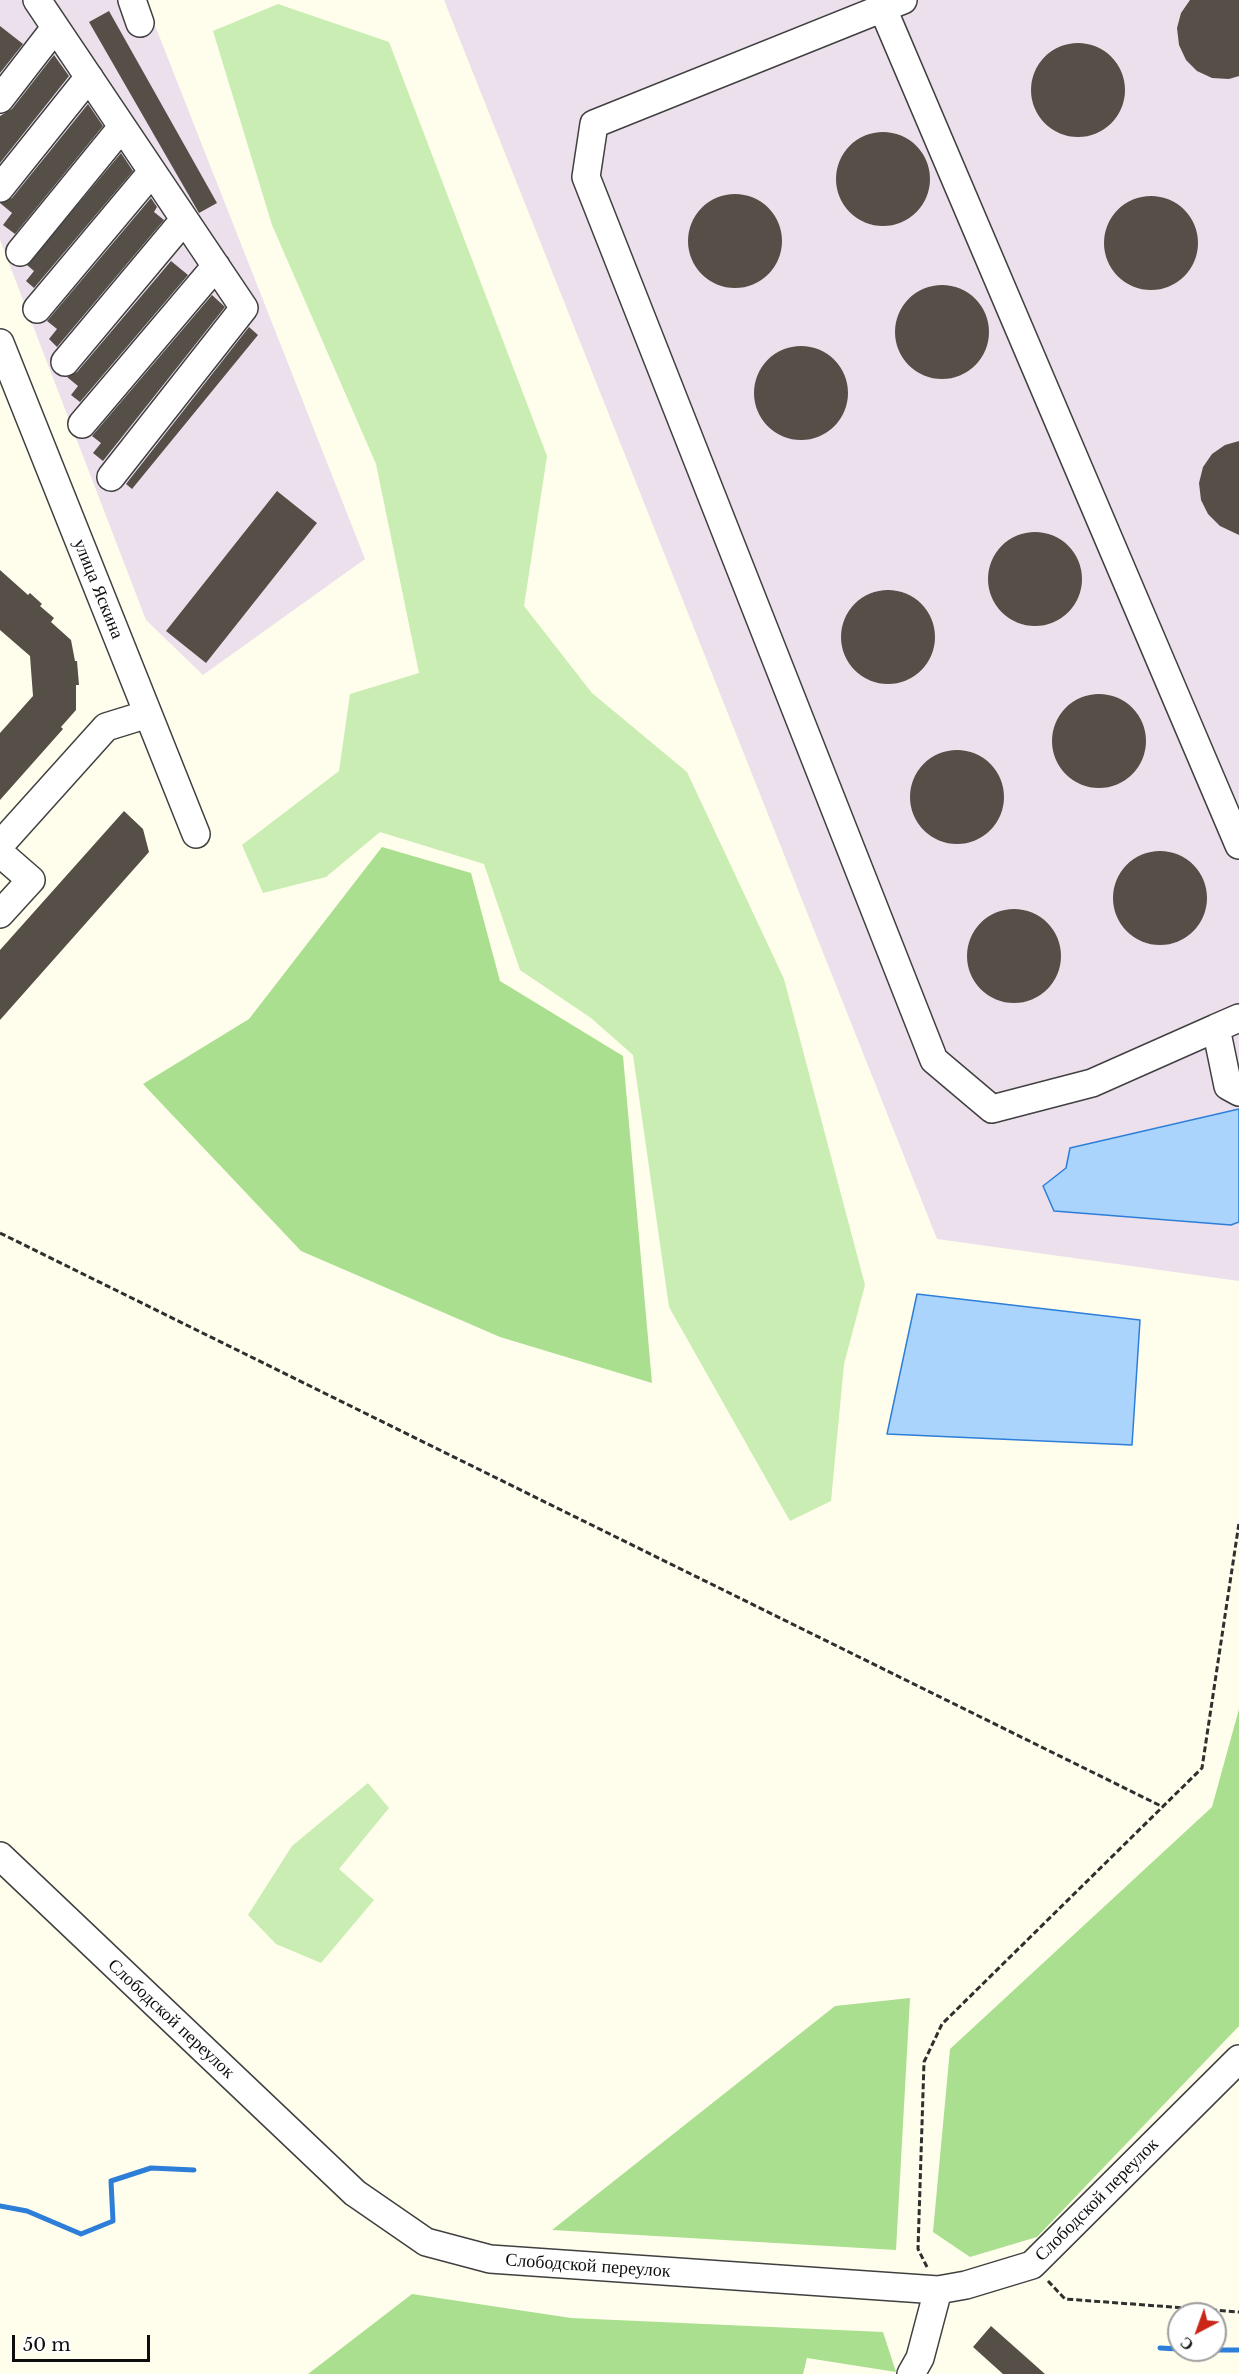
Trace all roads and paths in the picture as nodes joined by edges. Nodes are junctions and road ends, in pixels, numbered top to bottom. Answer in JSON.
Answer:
{"nodes":[{"id":1,"x":37,"y":0,"type":"edge"},
{"id":2,"x":893,"y":4,"type":"edge"},
{"id":3,"x":55,"y":28,"type":"junction"},
{"id":4,"x":89,"y":77,"type":"junction"},
{"id":5,"x":3,"y":90,"type":"edge"},
{"id":6,"x":122,"y":127,"type":"junction"},
{"id":7,"x":152,"y":172,"type":"junction"},
{"id":8,"x":0,"y":188,"type":"edge"},
{"id":9,"x":184,"y":220,"type":"junction"},
{"id":10,"x":20,"y":252,"type":"dead end"},
{"id":11,"x":216,"y":266,"type":"junction"},
{"id":12,"x":37,"y":309,"type":"dead end"},
{"id":13,"x":0,"y":343,"type":"edge"},
{"id":14,"x":65,"y":362,"type":"dead end"},
{"id":15,"x":82,"y":424,"type":"dead end"},
{"id":16,"x":111,"y":477,"type":"dead end"},
{"id":17,"x":148,"y":714,"type":"junction"},
{"id":18,"x":196,"y":834,"type":"dead end"},
{"id":19,"x":1239,"y":844,"type":"edge"},
{"id":20,"x":0,"y":845,"type":"edge"},
{"id":21,"x":0,"y":853,"type":"edge"},
{"id":22,"x":0,"y":914,"type":"edge"},
{"id":23,"x":1228,"y":1023,"type":"edge"},
{"id":24,"x":1239,"y":1092,"type":"edge"},
{"id":25,"x":0,"y":1233,"type":"edge"},
{"id":26,"x":1239,"y":1523,"type":"edge"},
{"id":27,"x":1163,"y":1807,"type":"junction"},
{"id":28,"x":0,"y":1856,"type":"edge"},
{"id":29,"x":1239,"y":2059,"type":"edge"},
{"id":30,"x":1032,"y":2265,"type":"junction"},
{"id":31,"x":938,"y":2290,"type":"junction"},
{"id":32,"x":1239,"y":2312,"type":"edge"},
{"id":33,"x":911,"y":2374,"type":"edge"}],
"edges":[{"from":1,"to":3,"type":"street"},
{"from":2,"to":19,"type":"street"},
{"from":2,"to":23,"type":"street"},
{"from":3,"to":4,"type":"street"},
{"from":3,"to":5,"type":"street"},
{"from":4,"to":6,"type":"street"},
{"from":4,"to":8,"type":"street"},
{"from":6,"to":7,"type":"street"},
{"from":6,"to":10,"type":"street"},
{"from":7,"to":9,"type":"street"},
{"from":7,"to":12,"type":"street"},
{"from":9,"to":11,"type":"street"},
{"from":9,"to":14,"type":"street"},
{"from":11,"to":15,"type":"street"},
{"from":11,"to":16,"type":"street"},
{"from":13,"to":17,"type":"street","name":"улица Яскина"},
{"from":17,"to":18,"type":"street","name":"улица Яскина"},
{"from":17,"to":20,"type":"street"},
{"from":21,"to":22,"type":"street"},
{"from":23,"to":24,"type":"street"},
{"from":25,"to":27,"type":"path"},
{"from":26,"to":27,"type":"path"},
{"from":27,"to":31,"type":"path"},
{"from":28,"to":31,"type":"street","name":"Слободской переулок"},
{"from":29,"to":30,"type":"street","name":"Слободской переулок"},
{"from":30,"to":31,"type":"street","name":"Слободской переулок"},
{"from":30,"to":32,"type":"path"},
{"from":31,"to":33,"type":"street"}]}
